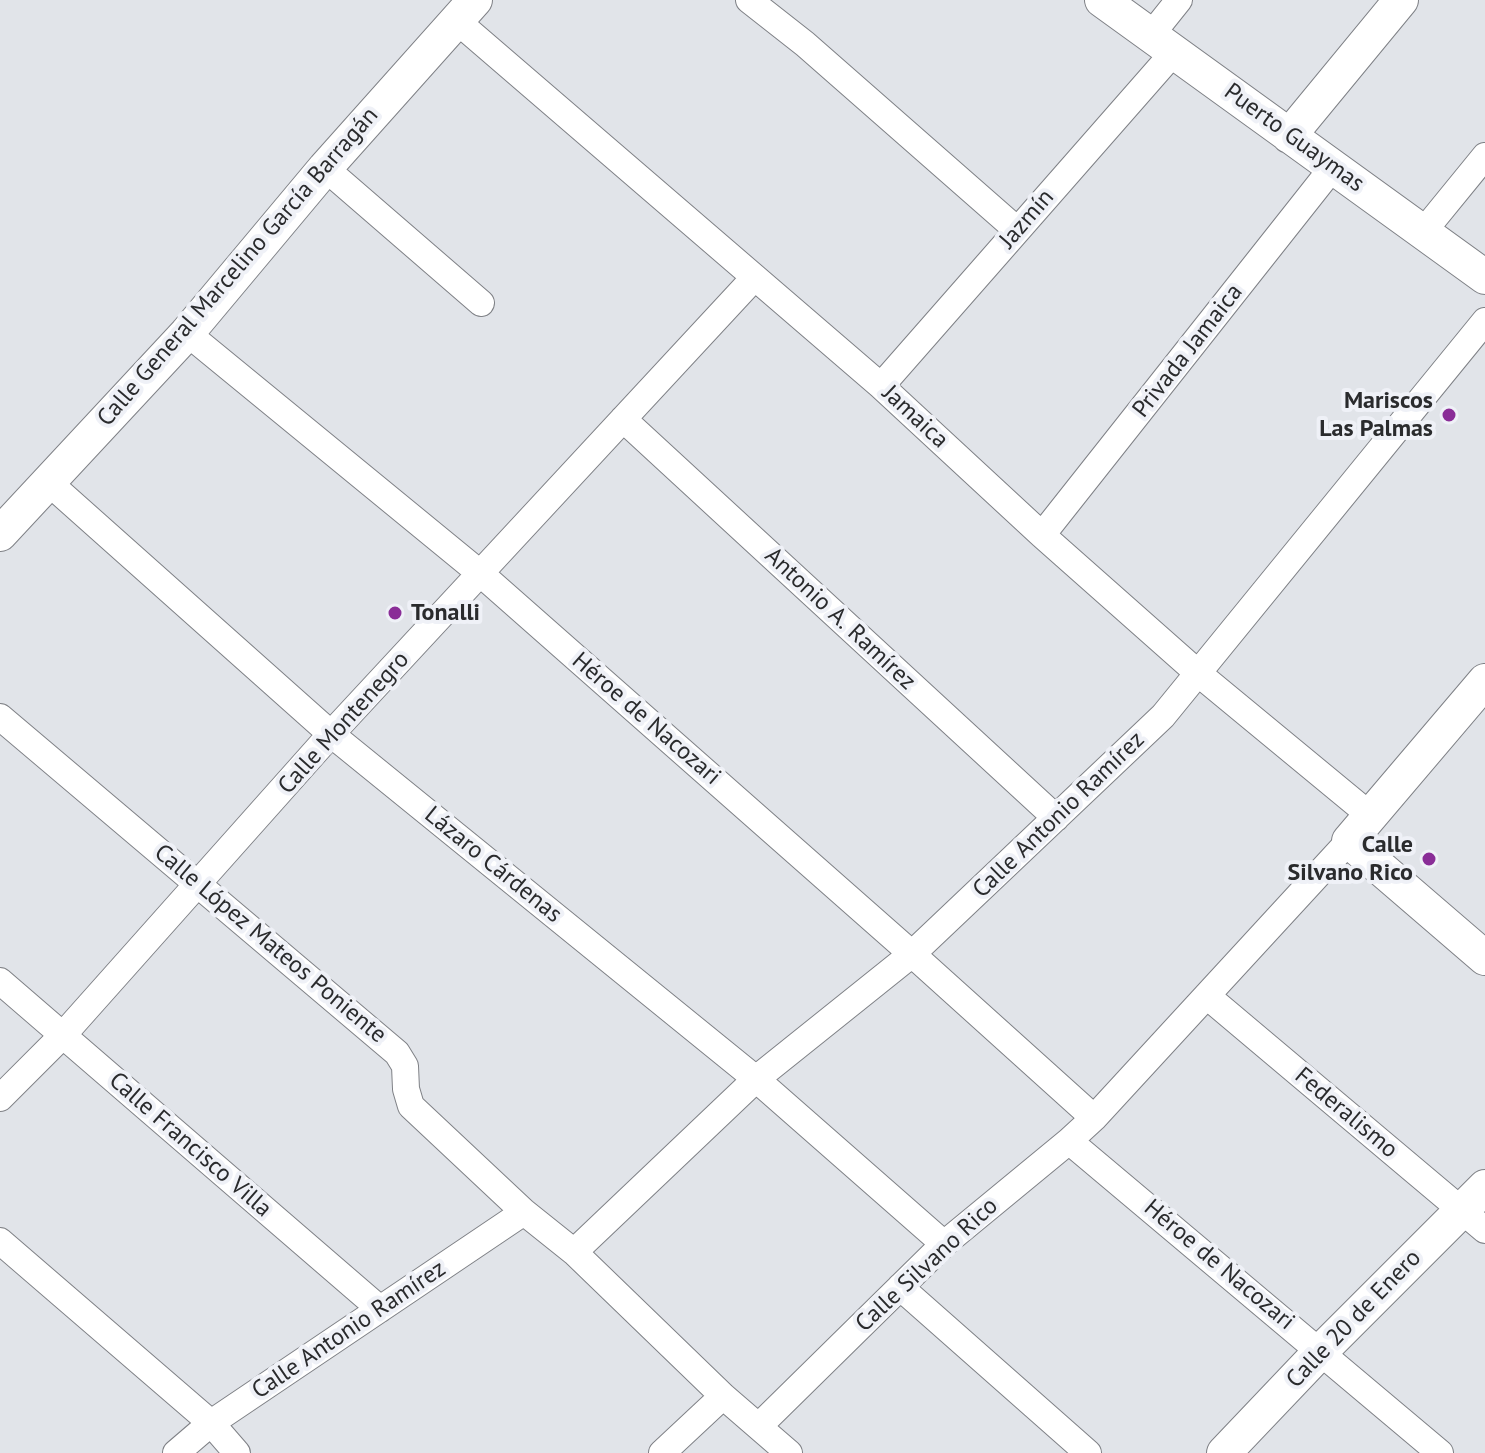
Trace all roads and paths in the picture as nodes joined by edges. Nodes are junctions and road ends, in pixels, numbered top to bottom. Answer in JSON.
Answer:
{"nodes":[{"id":1,"x":749,"y":0,"type":"edge"},
{"id":2,"x":1102,"y":0,"type":"edge"},
{"id":3,"x":1179,"y":0,"type":"edge"},
{"id":4,"x":1401,"y":0,"type":"edge"},
{"id":5,"x":469,"y":6,"type":"edge"},
{"id":6,"x":1162,"y":44,"type":"junction"},
{"id":7,"x":1289,"y":136,"type":"junction"},
{"id":8,"x":1485,"y":156,"type":"edge"},
{"id":9,"x":1333,"y":167,"type":"junction"},
{"id":10,"x":325,"y":168,"type":"junction"},
{"id":11,"x":1017,"y":230,"type":"junction"},
{"id":12,"x":1423,"y":232,"type":"junction"},
{"id":13,"x":1485,"y":277,"type":"edge"},
{"id":14,"x":754,"y":278,"type":"junction"},
{"id":15,"x":481,"y":303,"type":"dead end"},
{"id":16,"x":1485,"y":321,"type":"edge"},
{"id":17,"x":187,"y":333,"type":"junction"},
{"id":18,"x":881,"y":386,"type":"junction"},
{"id":19,"x":623,"y":419,"type":"junction"},
{"id":20,"x":47,"y":481,"type":"junction"},
{"id":21,"x":0,"y":534,"type":"edge"},
{"id":22,"x":1042,"y":535,"type":"junction"},
{"id":23,"x":481,"y":574,"type":"junction"},
{"id":24,"x":1199,"y":674,"type":"junction"},
{"id":25,"x":1485,"y":681,"type":"edge"},
{"id":26,"x":0,"y":717,"type":"edge"},
{"id":27,"x":331,"y":734,"type":"junction"},
{"id":28,"x":1056,"y":818,"type":"junction"},
{"id":29,"x":1360,"y":828,"type":"junction"},
{"id":30,"x":199,"y":883,"type":"junction"},
{"id":31,"x":912,"y":954,"type":"junction"},
{"id":32,"x":1485,"y":958,"type":"edge"},
{"id":33,"x":0,"y":981,"type":"edge"},
{"id":34,"x":1207,"y":996,"type":"junction"},
{"id":35,"x":63,"y":1035,"type":"junction"},
{"id":36,"x":756,"y":1079,"type":"junction"},
{"id":37,"x":0,"y":1098,"type":"edge"},
{"id":38,"x":1094,"y":1118,"type":"junction"},
{"id":39,"x":1069,"y":1141,"type":"junction"},
{"id":40,"x":1477,"y":1209,"type":"edge"},
{"id":41,"x":524,"y":1212,"type":"junction"},
{"id":42,"x":0,"y":1241,"type":"edge"},
{"id":43,"x":944,"y":1244,"type":"junction"},
{"id":44,"x":574,"y":1252,"type":"junction"},
{"id":45,"x":900,"y":1287,"type":"junction"},
{"id":46,"x":380,"y":1309,"type":"junction"},
{"id":47,"x":1321,"y":1351,"type":"junction"},
{"id":48,"x":723,"y":1396,"type":"junction"},
{"id":49,"x":211,"y":1423,"type":"junction"},
{"id":50,"x":759,"y":1426,"type":"junction"},
{"id":51,"x":176,"y":1453,"type":"edge"},
{"id":52,"x":237,"y":1453,"type":"edge"},
{"id":53,"x":662,"y":1453,"type":"edge"},
{"id":54,"x":789,"y":1453,"type":"edge"},
{"id":55,"x":1088,"y":1453,"type":"edge"},
{"id":56,"x":1224,"y":1453,"type":"edge"},
{"id":57,"x":1440,"y":1453,"type":"edge"}],
"edges":[{"from":1,"to":11,"type":"street"},
{"from":2,"to":6,"type":"street","name":"Puerto Guaymas"},
{"from":3,"to":6,"type":"street","name":"Jazmín"},
{"from":4,"to":7,"type":"street"},
{"from":5,"to":10,"type":"street","name":"Calle General Marcelino García Barragán"},
{"from":5,"to":14,"type":"street","name":"Jamaica"},
{"from":6,"to":7,"type":"street","name":"Puerto Guaymas"},
{"from":6,"to":11,"type":"street","name":"Jazmín"},
{"from":7,"to":9,"type":"street","name":"Puerto Guaymas"},
{"from":8,"to":12,"type":"street"},
{"from":9,"to":12,"type":"street","name":"Puerto Guaymas"},
{"from":9,"to":22,"type":"street","name":"Privada Jamaica"},
{"from":10,"to":15,"type":"street"},
{"from":10,"to":17,"type":"street","name":"Calle General Marcelino García Barragán"},
{"from":11,"to":18,"type":"street","name":"Jazmín"},
{"from":12,"to":13,"type":"street","name":"Puerto Guaymas"},
{"from":14,"to":18,"type":"street","name":"Jamaica"},
{"from":14,"to":19,"type":"street","name":"Calle Montenegro"},
{"from":16,"to":24,"type":"street","name":"Calle Antonio Ramírez"},
{"from":17,"to":20,"type":"street","name":"Calle General Marcelino García Barragán"},
{"from":17,"to":23,"type":"street","name":"Héroe de Nacozari"},
{"from":18,"to":22,"type":"street","name":"Jamaica"},
{"from":19,"to":23,"type":"street","name":"Calle Montenegro"},
{"from":19,"to":28,"type":"street","name":"Antonio A. Ramírez"},
{"from":20,"to":21,"type":"street","name":"Calle General Marcelino García Barragán"},
{"from":20,"to":27,"type":"street","name":"Lázaro Cárdenas"},
{"from":22,"to":24,"type":"street","name":"Jamaica"},
{"from":23,"to":27,"type":"street","name":"Calle Montenegro"},
{"from":23,"to":31,"type":"street","name":"Héroe de Nacozari"},
{"from":24,"to":28,"type":"street","name":"Calle Antonio Ramírez"},
{"from":24,"to":29,"type":"street","name":"Jamaica"},
{"from":25,"to":29,"type":"street","name":"Calle Silvano Rico"},
{"from":26,"to":30,"type":"street","name":"Calle López Mateos Poniente"},
{"from":27,"to":30,"type":"street","name":"Calle Montenegro"},
{"from":27,"to":36,"type":"street","name":"Lázaro Cárdenas"},
{"from":28,"to":31,"type":"street","name":"Calle Antonio Ramírez"},
{"from":29,"to":32,"type":"street","name":"Jamaica"},
{"from":29,"to":34,"type":"street","name":"Calle Silvano Rico"},
{"from":30,"to":35,"type":"street","name":"Calle Montenegro"},
{"from":30,"to":41,"type":"street","name":"Calle López Mateos Poniente"},
{"from":31,"to":36,"type":"street","name":"Calle Antonio Ramírez"},
{"from":31,"to":38,"type":"street","name":"Héroe de Nacozari"},
{"from":33,"to":35,"type":"street","name":"Calle Francisco Villa"},
{"from":34,"to":38,"type":"street","name":"Calle Silvano Rico"},
{"from":34,"to":40,"type":"street","name":"Federalismo"},
{"from":35,"to":37,"type":"street","name":"Calle Montenegro"},
{"from":35,"to":46,"type":"street","name":"Calle Francisco Villa"},
{"from":36,"to":43,"type":"street","name":"Lázaro Cárdenas"},
{"from":36,"to":44,"type":"street","name":"Calle Antonio Ramírez"},
{"from":38,"to":39,"type":"street","name":"Calle Silvano Rico"},
{"from":39,"to":43,"type":"street","name":"Calle Silvano Rico"},
{"from":39,"to":47,"type":"street","name":"Héroe de Nacozari"},
{"from":40,"to":47,"type":"street","name":"Calle 20 de Enero"},
{"from":41,"to":44,"type":"street","name":"Calle López Mateos Poniente"},
{"from":41,"to":46,"type":"street","name":"Calle Antonio Ramírez"},
{"from":42,"to":49,"type":"street"},
{"from":43,"to":45,"type":"street","name":"Calle Silvano Rico"},
{"from":44,"to":48,"type":"street","name":"Calle López Mateos Poniente"},
{"from":45,"to":50,"type":"street","name":"Calle Silvano Rico"},
{"from":45,"to":55,"type":"street"},
{"from":46,"to":49,"type":"street","name":"Calle Antonio Ramírez"},
{"from":47,"to":56,"type":"street","name":"Calle 20 de Enero"},
{"from":47,"to":57,"type":"street","name":"Héroe de Nacozari"},
{"from":48,"to":50,"type":"street","name":"Calle López Mateos Poniente"},
{"from":48,"to":53,"type":"street"},
{"from":49,"to":51,"type":"street","name":"Calle Antonio Ramírez"},
{"from":49,"to":52,"type":"street"},
{"from":50,"to":54,"type":"street","name":"Calle López Mateos Poniente"}]}
